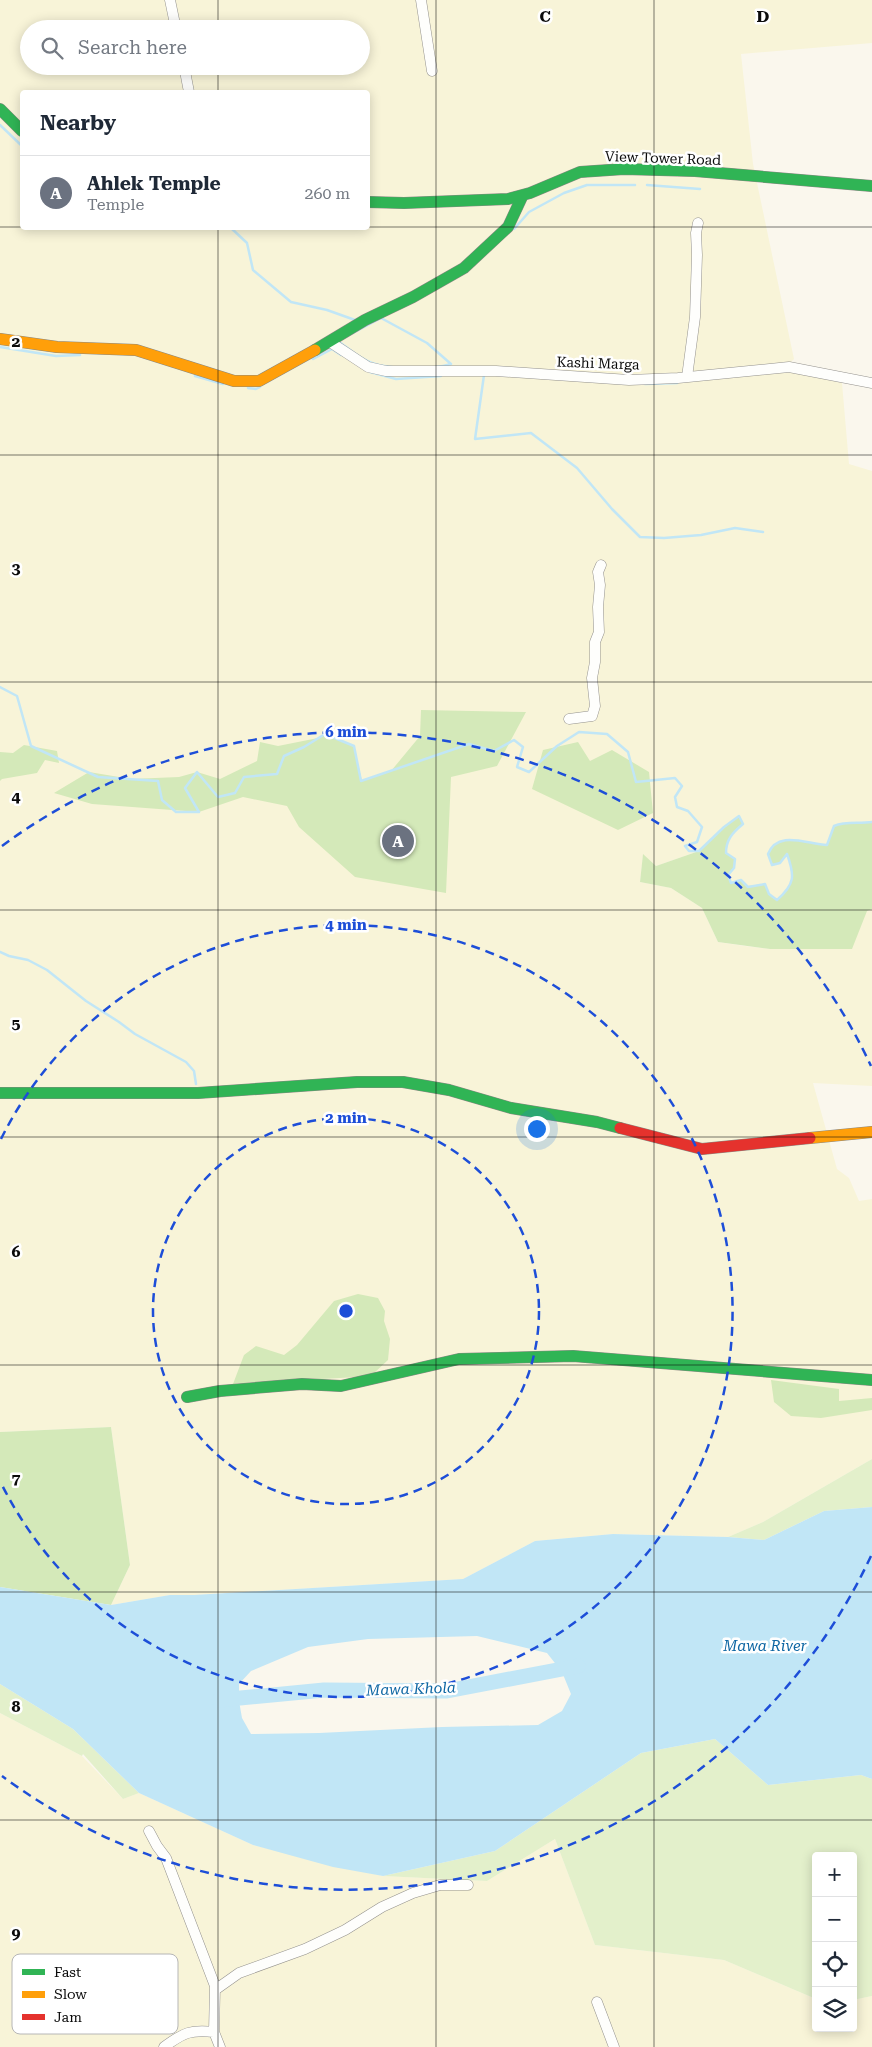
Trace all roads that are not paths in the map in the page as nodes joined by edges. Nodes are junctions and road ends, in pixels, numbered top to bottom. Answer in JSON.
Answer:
{"nodes":[{"id":1,"x":170,"y":0,"type":"edge"},
{"id":2,"x":421,"y":0,"type":"edge"},
{"id":3,"x":174,"y":20,"type":"edge"},
{"id":4,"x":432,"y":71,"type":"dead end"},
{"id":5,"x":186,"y":75,"type":"edge"},
{"id":6,"x":189,"y":90,"type":"edge"},
{"id":7,"x":0,"y":109,"type":"edge"},
{"id":8,"x":20,"y":129,"type":"edge"},
{"id":9,"x":872,"y":186,"type":"edge"},
{"id":10,"x":522,"y":197,"type":"junction"},
{"id":11,"x":370,"y":202,"type":"edge"},
{"id":12,"x":698,"y":222,"type":"dead end"},
{"id":13,"x":0,"y":339,"type":"edge"},
{"id":14,"x":330,"y":342,"type":"junction"},
{"id":15,"x":687,"y":377,"type":"junction"},
{"id":16,"x":872,"y":383,"type":"edge"},
{"id":17,"x":601,"y":565,"type":"dead end"},
{"id":18,"x":569,"y":719,"type":"dead end"},
{"id":19,"x":0,"y":1093,"type":"edge"},
{"id":20,"x":872,"y":1132,"type":"edge"},
{"id":21,"x":872,"y":1380,"type":"edge"},
{"id":22,"x":187,"y":1397,"type":"dead end"},
{"id":23,"x":149,"y":1831,"type":"dead end"},
{"id":24,"x":468,"y":1885,"type":"dead end"},
{"id":25,"x":215,"y":1990,"type":"junction"},
{"id":26,"x":597,"y":2002,"type":"dead end"},
{"id":27,"x":214,"y":2032,"type":"junction"},
{"id":28,"x":164,"y":2047,"type":"edge"},
{"id":29,"x":220,"y":2047,"type":"edge"},
{"id":30,"x":614,"y":2047,"type":"edge"}],
"edges":[{"from":1,"to":3,"type":"street"},
{"from":2,"to":4,"type":"street"},
{"from":5,"to":6,"type":"street"},
{"from":7,"to":8,"type":"street"},
{"from":9,"to":10,"type":"street","name":"View Tower Road"},
{"from":10,"to":11,"type":"street","name":"View Tower Road"},
{"from":10,"to":14,"type":"street"},
{"from":12,"to":15,"type":"street"},
{"from":13,"to":14,"type":"street"},
{"from":14,"to":15,"type":"street","name":"Kashi Marga"},
{"from":15,"to":16,"type":"street","name":"Kashi Marga"},
{"from":17,"to":18,"type":"street"},
{"from":19,"to":20,"type":"street"},
{"from":21,"to":22,"type":"street"},
{"from":23,"to":25,"type":"street"},
{"from":24,"to":25,"type":"street"},
{"from":25,"to":27,"type":"street"},
{"from":26,"to":30,"type":"street"},
{"from":27,"to":28,"type":"street"},
{"from":27,"to":29,"type":"street"}]}
